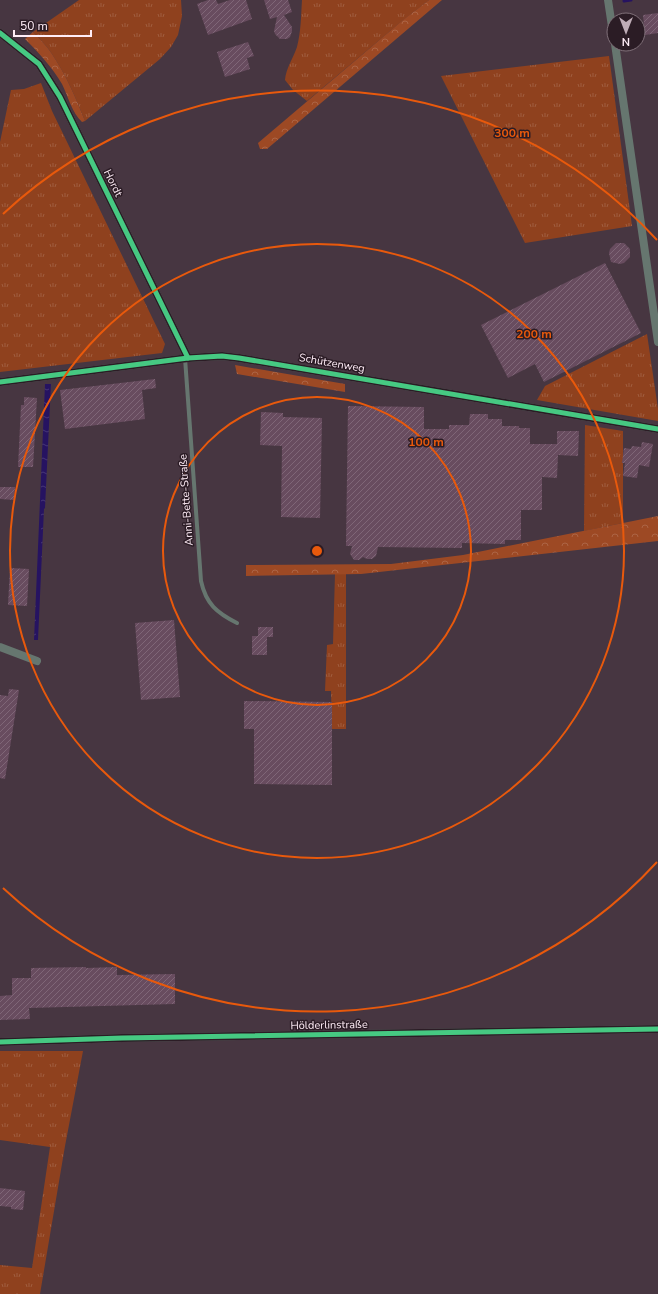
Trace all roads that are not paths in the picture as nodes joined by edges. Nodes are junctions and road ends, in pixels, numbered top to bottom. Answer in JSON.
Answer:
{"nodes":[{"id":1,"x":608,"y":0,"type":"edge"},
{"id":2,"x":610,"y":12,"type":"edge"},
{"id":3,"x":0,"y":33,"type":"edge"},
{"id":4,"x":615,"y":52,"type":"edge"},
{"id":5,"x":658,"y":342,"type":"edge"},
{"id":6,"x":186,"y":358,"type":"junction"},
{"id":7,"x":0,"y":382,"type":"edge"},
{"id":8,"x":658,"y":429,"type":"edge"},
{"id":9,"x":238,"y":623,"type":"dead end"},
{"id":10,"x":0,"y":647,"type":"edge"},
{"id":11,"x":37,"y":661,"type":"dead end"},
{"id":12,"x":658,"y":1029,"type":"edge"},
{"id":13,"x":0,"y":1042,"type":"edge"}],
"edges":[{"from":1,"to":2,"type":"street"},
{"from":3,"to":6,"type":"street","name":"Hordt"},
{"from":4,"to":5,"type":"street"},
{"from":6,"to":7,"type":"street","name":"Schützenweg"},
{"from":6,"to":8,"type":"street","name":"Schützenweg"},
{"from":6,"to":9,"type":"lane","name":"Anni-Bette-Straße"},
{"from":10,"to":11,"type":"street"},
{"from":12,"to":13,"type":"street","name":"Hölderlinstraße"}]}
